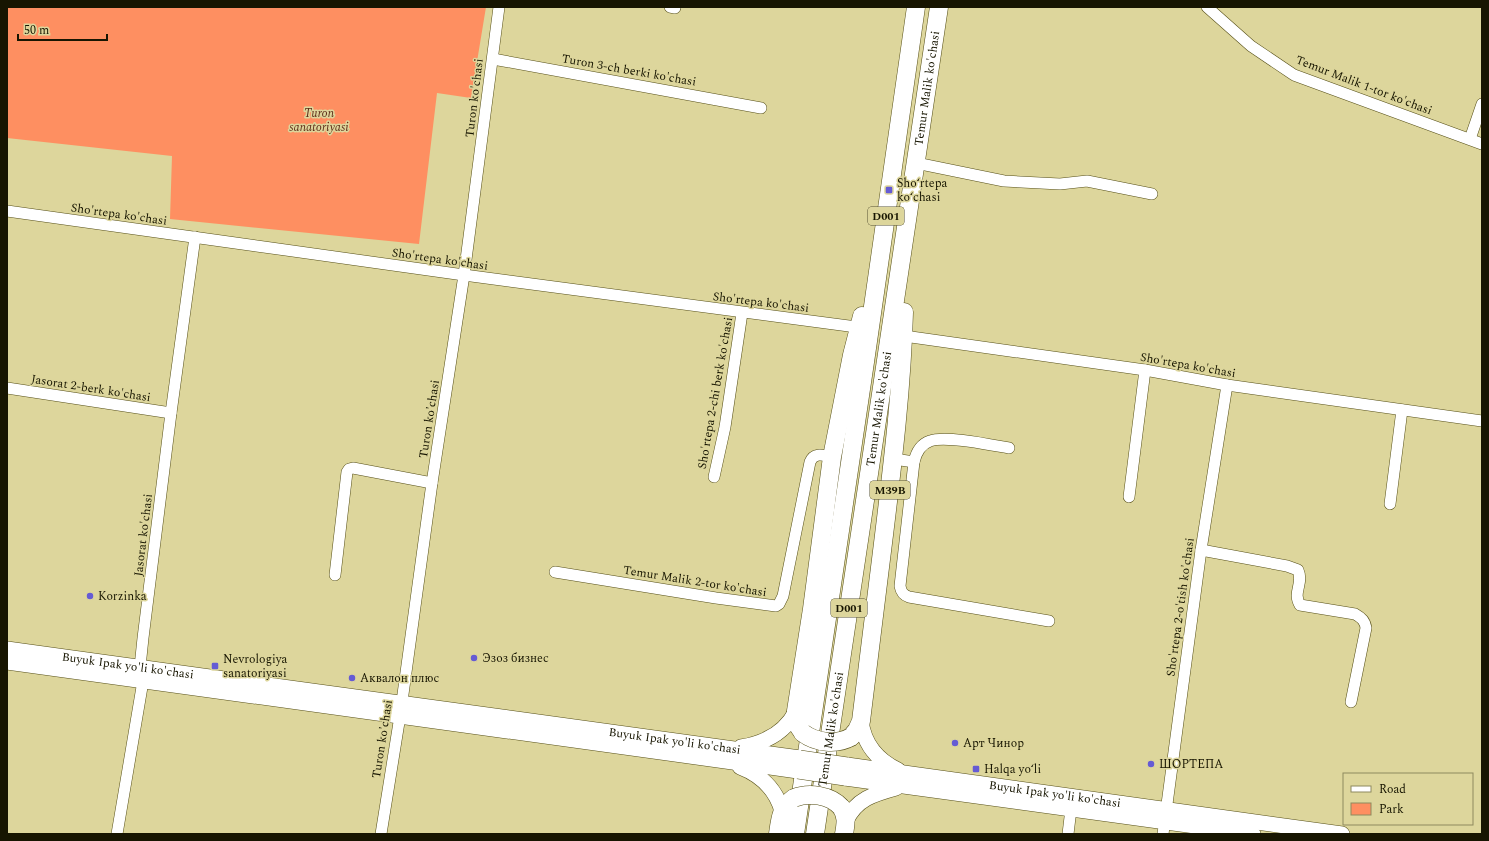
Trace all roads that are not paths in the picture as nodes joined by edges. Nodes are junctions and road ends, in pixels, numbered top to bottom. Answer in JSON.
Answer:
{"nodes":[{"id":1,"x":499,"y":7,"type":"edge"},
{"id":2,"x":916,"y":7,"type":"edge"},
{"id":3,"x":939,"y":7,"type":"edge"},
{"id":4,"x":1207,"y":7,"type":"edge"},
{"id":5,"x":493,"y":59,"type":"junction"},
{"id":6,"x":1482,"y":104,"type":"edge"},
{"id":7,"x":761,"y":108,"type":"dead end"},
{"id":8,"x":1470,"y":139,"type":"junction"},
{"id":9,"x":1482,"y":144,"type":"edge"},
{"id":10,"x":916,"y":163,"type":"junction"},
{"id":11,"x":1152,"y":194,"type":"dead end"},
{"id":12,"x":7,"y":211,"type":"edge"},
{"id":13,"x":195,"y":237,"type":"junction"},
{"id":14,"x":464,"y":276,"type":"junction"},
{"id":15,"x":742,"y":313,"type":"junction"},
{"id":16,"x":864,"y":328,"type":"junction"},
{"id":17,"x":897,"y":335,"type":"junction"},
{"id":18,"x":1145,"y":370,"type":"junction"},
{"id":19,"x":1227,"y":385,"type":"junction"},
{"id":20,"x":7,"y":388,"type":"edge"},
{"id":21,"x":1402,"y":410,"type":"junction"},
{"id":22,"x":171,"y":413,"type":"junction"},
{"id":23,"x":1482,"y":421,"type":"edge"},
{"id":24,"x":1010,"y":448,"type":"dead end"},
{"id":25,"x":832,"y":457,"type":"junction"},
{"id":26,"x":894,"y":459,"type":"junction"},
{"id":27,"x":914,"y":462,"type":"junction"},
{"id":28,"x":714,"y":477,"type":"dead end"},
{"id":29,"x":432,"y":483,"type":"junction"},
{"id":30,"x":1128,"y":497,"type":"dead end"},
{"id":31,"x":1390,"y":504,"type":"dead end"},
{"id":32,"x":1201,"y":550,"type":"junction"},
{"id":33,"x":555,"y":572,"type":"dead end"},
{"id":34,"x":335,"y":575,"type":"dead end"},
{"id":35,"x":1049,"y":621,"type":"dead end"},
{"id":36,"x":7,"y":649,"type":"edge"},
{"id":37,"x":7,"y":662,"type":"edge"},
{"id":38,"x":142,"y":674,"type":"junction"},
{"id":39,"x":1351,"y":702,"type":"dead end"},
{"id":40,"x":401,"y":710,"type":"junction"},
{"id":41,"x":796,"y":710,"type":"junction"},
{"id":42,"x":861,"y":721,"type":"junction"},
{"id":43,"x":726,"y":754,"type":"junction"},
{"id":44,"x":906,"y":780,"type":"junction"},
{"id":45,"x":1071,"y":809,"type":"junction"},
{"id":46,"x":782,"y":811,"type":"junction"},
{"id":47,"x":844,"y":821,"type":"edge"},
{"id":48,"x":1164,"y":822,"type":"edge"},
{"id":49,"x":117,"y":834,"type":"edge"},
{"id":50,"x":381,"y":834,"type":"edge"},
{"id":51,"x":778,"y":834,"type":"edge"},
{"id":52,"x":796,"y":834,"type":"edge"},
{"id":53,"x":815,"y":834,"type":"edge"},
{"id":54,"x":1068,"y":834,"type":"edge"},
{"id":55,"x":1253,"y":834,"type":"edge"},
{"id":56,"x":1342,"y":834,"type":"edge"}],
"edges":[{"from":1,"to":5,"type":"street","name":"Turon ko'chasi"},
{"from":2,"to":16,"type":"highway","name":"Temur Malik ko'chasi","number":"D001"},
{"from":3,"to":10,"type":"highway","name":"Temur Malik ko'chasi","number":"D001"},
{"from":4,"to":8,"type":"street","name":"Temur Malik 1-tor ko'chasi"},
{"from":5,"to":7,"type":"street","name":"Turon 3-ch berki ko'chasi"},
{"from":5,"to":14,"type":"street","name":"Turon ko'chasi"},
{"from":6,"to":8,"type":"street"},
{"from":8,"to":9,"type":"street","name":"Temur Malik 1-tor ko'chasi"},
{"from":10,"to":11,"type":"street"},
{"from":10,"to":17,"type":"highway","name":"Temur Malik ko'chasi","number":"D001"},
{"from":12,"to":13,"type":"street","name":"Sho'rtepa ko'chasi"},
{"from":13,"to":14,"type":"street","name":"Sho'rtepa ko'chasi"},
{"from":13,"to":22,"type":"street","name":"Jasorat ko'chasi"},
{"from":14,"to":15,"type":"street","name":"Sho'rtepa ko'chasi"},
{"from":14,"to":29,"type":"street","name":"Turon ko'chasi"},
{"from":15,"to":16,"type":"street","name":"Sho'rtepa ko'chasi"},
{"from":15,"to":28,"type":"street","name":"Sho'rtepa 2-chi berk ko'chasi"},
{"from":16,"to":25,"type":"highway"},
{"from":16,"to":52,"type":"highway","name":"Temur Malik ko'chasi","number":"D001"},
{"from":17,"to":18,"type":"street","name":"Sho'rtepa ko'chasi"},
{"from":17,"to":26,"type":"highway","number":"M39B"},
{"from":17,"to":53,"type":"highway","name":"Temur Malik ko'chasi","number":"D001"},
{"from":18,"to":19,"type":"street","name":"Sho'rtepa ko'chasi"},
{"from":18,"to":30,"type":"street"},
{"from":19,"to":21,"type":"street","name":"Sho'rtepa ko'chasi"},
{"from":19,"to":32,"type":"street","name":"Sho'rtepa 2-o'tish ko'chasi"},
{"from":20,"to":22,"type":"street","name":"Jasorat 2-berk ko'chasi"},
{"from":21,"to":23,"type":"street","name":"Sho'rtepa ko'chasi"},
{"from":21,"to":31,"type":"street"},
{"from":22,"to":38,"type":"street","name":"Jasorat ko'chasi"},
{"from":24,"to":27,"type":"street"},
{"from":25,"to":33,"type":"street","name":"Temur Malik 2-tor ko'chasi"},
{"from":25,"to":41,"type":"highway"},
{"from":26,"to":27,"type":"street"},
{"from":26,"to":42,"type":"highway","number":"M39B"},
{"from":27,"to":35,"type":"street"},
{"from":29,"to":34,"type":"street"},
{"from":29,"to":40,"type":"street","name":"Turon ko'chasi"},
{"from":32,"to":39,"type":"street"},
{"from":32,"to":48,"type":"street","name":"Sho'rtepa 2-o'tish ko'chasi"},
{"from":36,"to":38,"type":"main road","name":"Buyuk Ipak yo'li ko'chasi"},
{"from":37,"to":38,"type":"main road","name":"Buyuk Ipak yo'li ko'chasi"},
{"from":38,"to":40,"type":"main road","name":"Buyuk Ipak yo'li ko'chasi"},
{"from":38,"to":49,"type":"street","name":"Jasorat ko'chasi"},
{"from":40,"to":43,"type":"main road","name":"Buyuk Ipak yo'li ko'chasi"},
{"from":40,"to":50,"type":"street","name":"Turon ko'chasi"},
{"from":41,"to":42,"type":"highway","number":"M39B","bridge":true},
{"from":41,"to":43,"type":"main road"},
{"from":42,"to":44,"type":"main road","number":"M39B"},
{"from":43,"to":44,"type":"main road","name":"Buyuk Ipak yo'li ko'chasi","bridge":true},
{"from":43,"to":46,"type":"main road"},
{"from":44,"to":45,"type":"main road","name":"Buyuk Ipak yo'li ko'chasi"},
{"from":44,"to":47,"type":"main road"},
{"from":44,"to":48,"type":"main road","name":"Buyuk Ipak yo'li ko'chasi"},
{"from":45,"to":48,"type":"main road","name":"Buyuk Ipak yo'li ko'chasi"},
{"from":45,"to":54,"type":"street"},
{"from":46,"to":47,"type":"highway","bridge":true},
{"from":46,"to":51,"type":"highway"},
{"from":48,"to":55,"type":"main road","name":"Buyuk Ipak yo'li ko'chasi"},
{"from":48,"to":56,"type":"main road","name":"Buyuk Ipak yo'li ko'chasi"}]}
